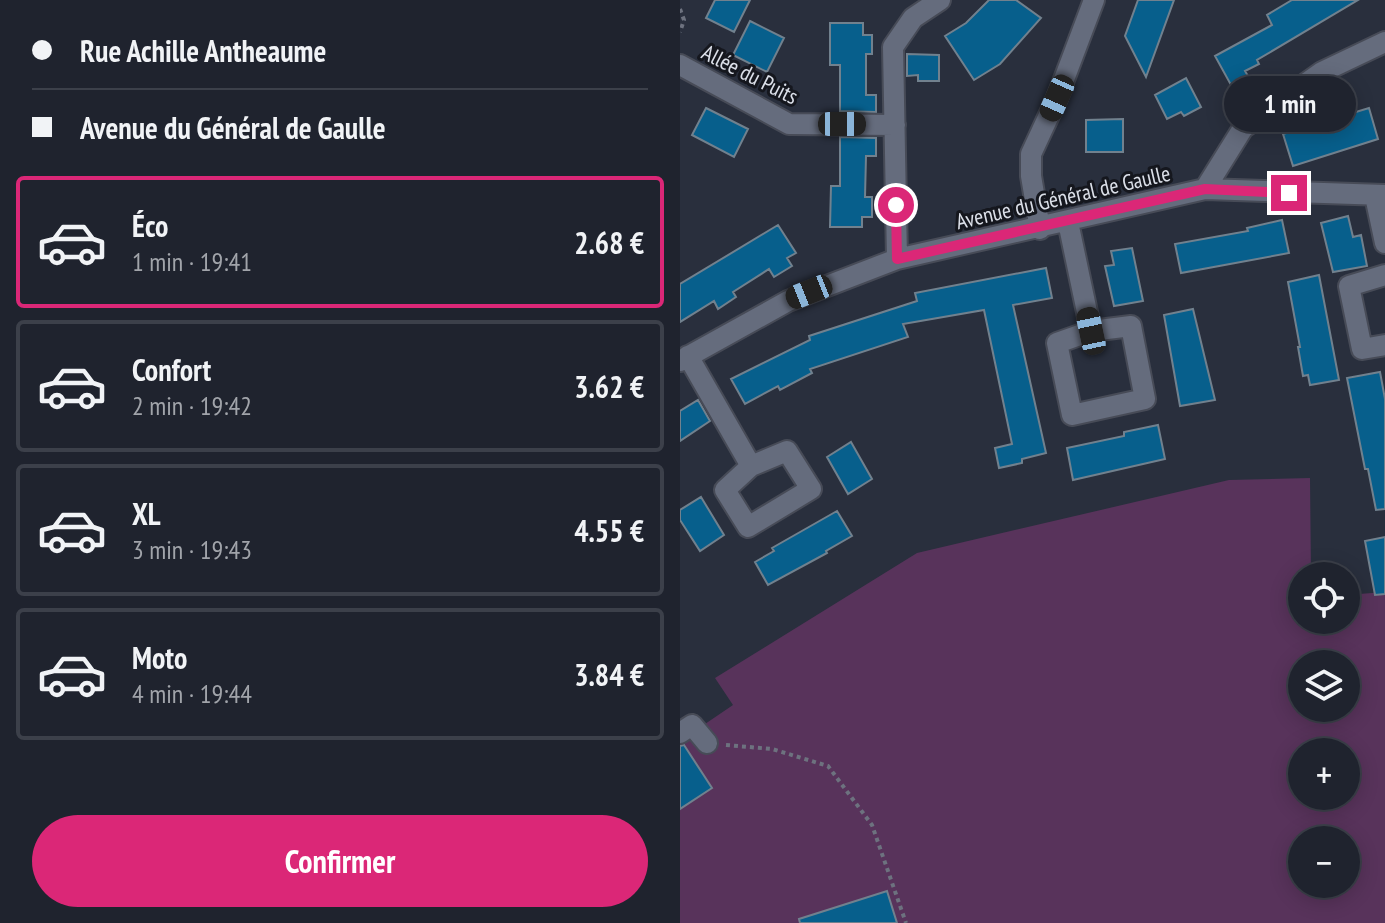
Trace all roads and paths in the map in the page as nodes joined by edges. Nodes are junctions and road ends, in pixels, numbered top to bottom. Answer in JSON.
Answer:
{"nodes":[{"id":1,"x":940,"y":0,"type":"edge"},
{"id":2,"x":1094,"y":0,"type":"edge"},
{"id":3,"x":680,"y":9,"type":"edge"},
{"id":4,"x":680,"y":32,"type":"edge"},
{"id":5,"x":1385,"y":42,"type":"edge"},
{"id":6,"x":680,"y":65,"type":"edge"},
{"id":7,"x":895,"y":125,"type":"junction"},
{"id":8,"x":1205,"y":189,"type":"junction"},
{"id":9,"x":1380,"y":196,"type":"edge"},
{"id":10,"x":1068,"y":222,"type":"junction"},
{"id":11,"x":1040,"y":229,"type":"junction"},
{"id":12,"x":1385,"y":243,"type":"edge"},
{"id":13,"x":897,"y":259,"type":"junction"},
{"id":14,"x":1385,"y":275,"type":"edge"},
{"id":15,"x":1091,"y":331,"type":"junction"},
{"id":16,"x":1385,"y":345,"type":"edge"},
{"id":17,"x":684,"y":359,"type":"edge"},
{"id":18,"x":751,"y":466,"type":"dead end"},
{"id":19,"x":680,"y":733,"type":"edge"},
{"id":20,"x":707,"y":743,"type":"joint"},
{"id":21,"x":906,"y":923,"type":"edge"}],
"edges":[{"from":1,"to":7,"type":"street"},
{"from":2,"to":11,"type":"street"},
{"from":3,"to":4,"type":"path"},
{"from":5,"to":8,"type":"street"},
{"from":6,"to":7,"type":"street","name":"Allée du Puits"},
{"from":7,"to":13,"type":"street"},
{"from":8,"to":9,"type":"street","name":"Avenue du Général de Gaulle"},
{"from":8,"to":10,"type":"street","name":"Avenue du Général de Gaulle"},
{"from":9,"to":12,"type":"street"},
{"from":10,"to":11,"type":"street","name":"Avenue du Général de Gaulle"},
{"from":10,"to":15,"type":"street"},
{"from":11,"to":13,"type":"street","name":"Avenue du Général de Gaulle"},
{"from":13,"to":17,"type":"street","name":"Avenue du Général de Gaulle"},
{"from":14,"to":16,"type":"street"},
{"from":15,"to":15,"type":"street"},
{"from":17,"to":18,"type":"street"},
{"from":19,"to":20,"type":"street"},
{"from":20,"to":21,"type":"path"}]}
